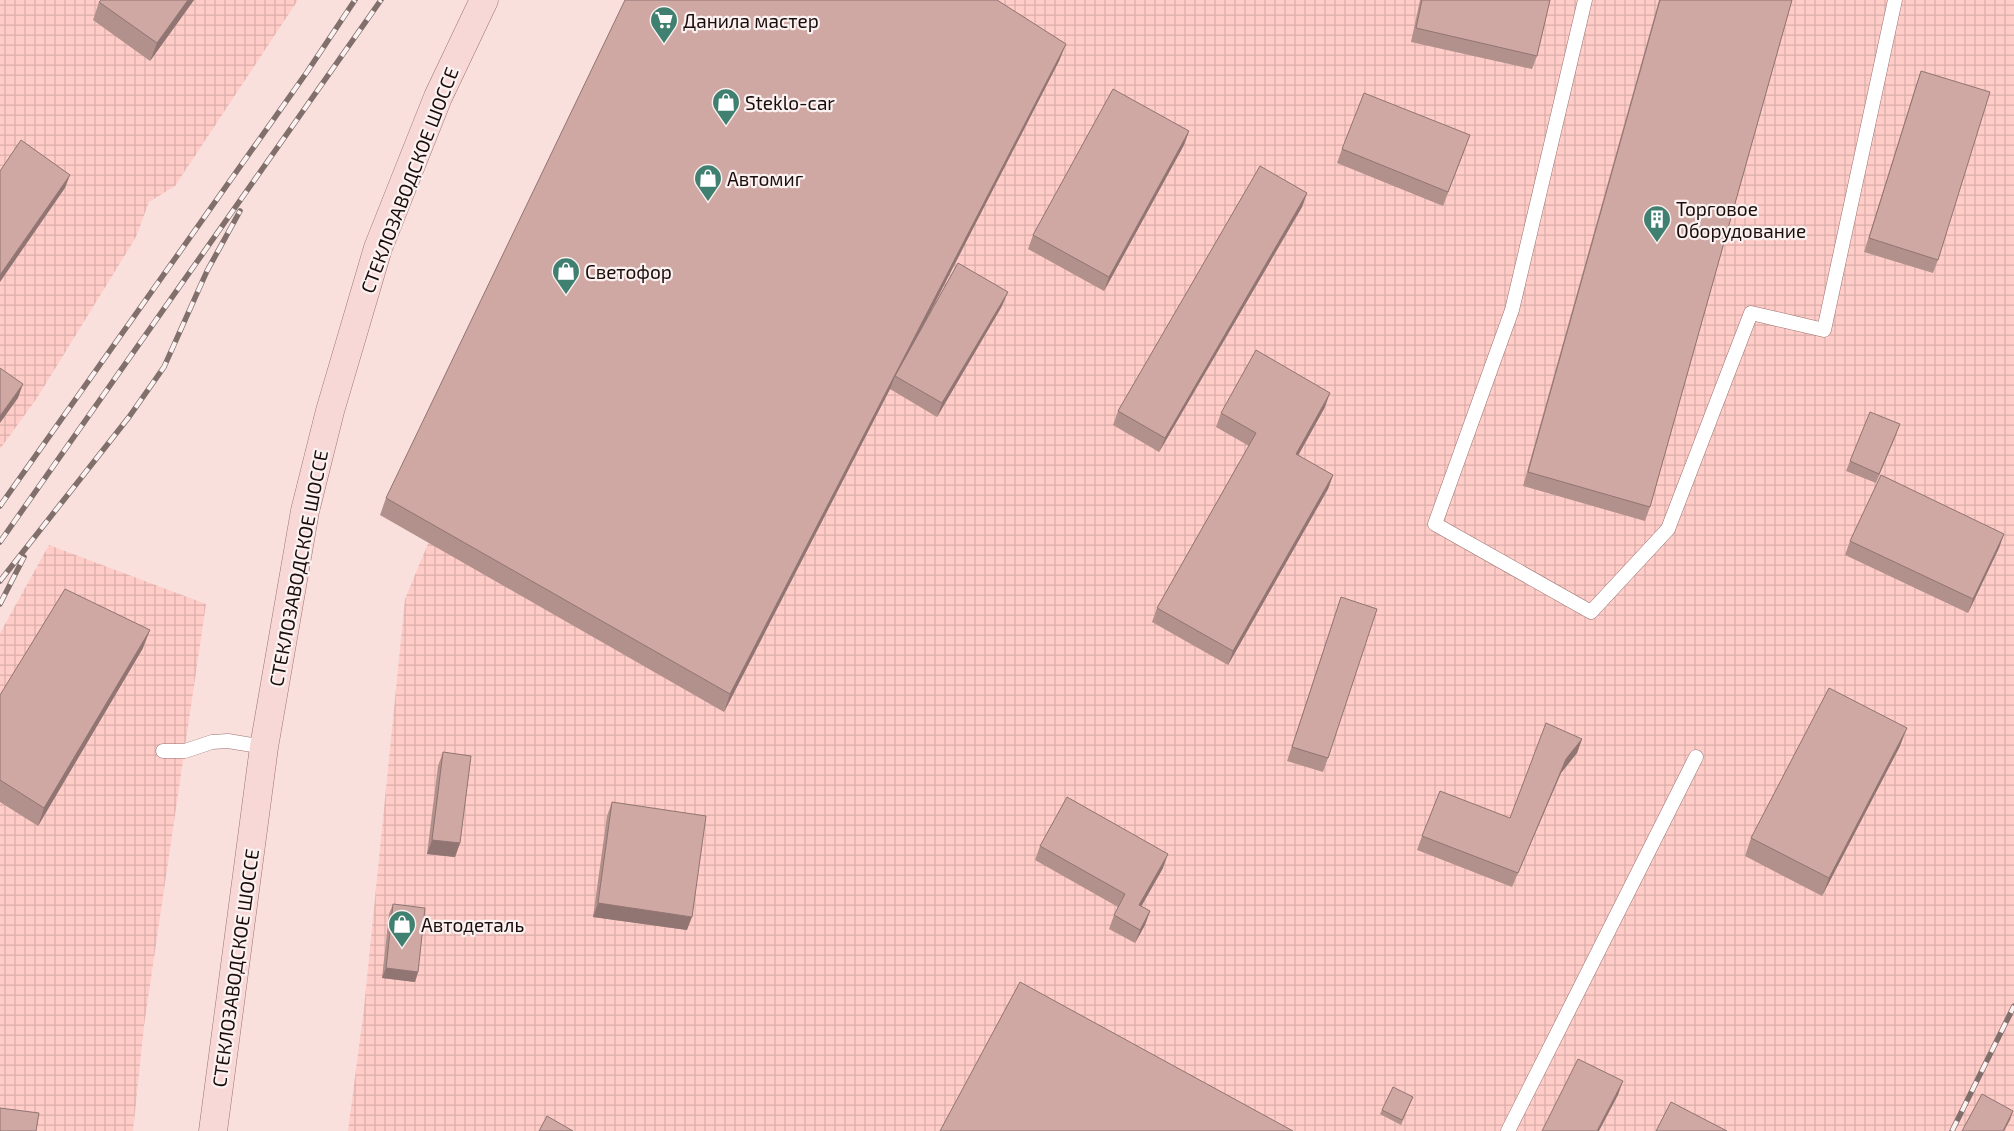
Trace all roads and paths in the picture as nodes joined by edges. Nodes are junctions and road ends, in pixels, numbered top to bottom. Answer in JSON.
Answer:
{"nodes":[{"id":1,"x":484,"y":0,"type":"edge"},
{"id":2,"x":1585,"y":0,"type":"edge"},
{"id":3,"x":1895,"y":0,"type":"edge"},
{"id":4,"x":264,"y":747,"type":"junction"},
{"id":5,"x":163,"y":751,"type":"dead end"},
{"id":6,"x":1696,"y":757,"type":"dead end"},
{"id":7,"x":214,"y":1131,"type":"edge"},
{"id":8,"x":1508,"y":1131,"type":"edge"}],
"edges":[{"from":1,"to":4,"type":"main road","name":"СТЕКЛОЗАВОДСКОЕ ШОССЕ"},
{"from":2,"to":3,"type":"lane"},
{"from":4,"to":5,"type":"lane"},
{"from":4,"to":7,"type":"main road","name":"СТЕКЛОЗАВОДСКОЕ ШОССЕ"},
{"from":6,"to":8,"type":"lane"}]}
